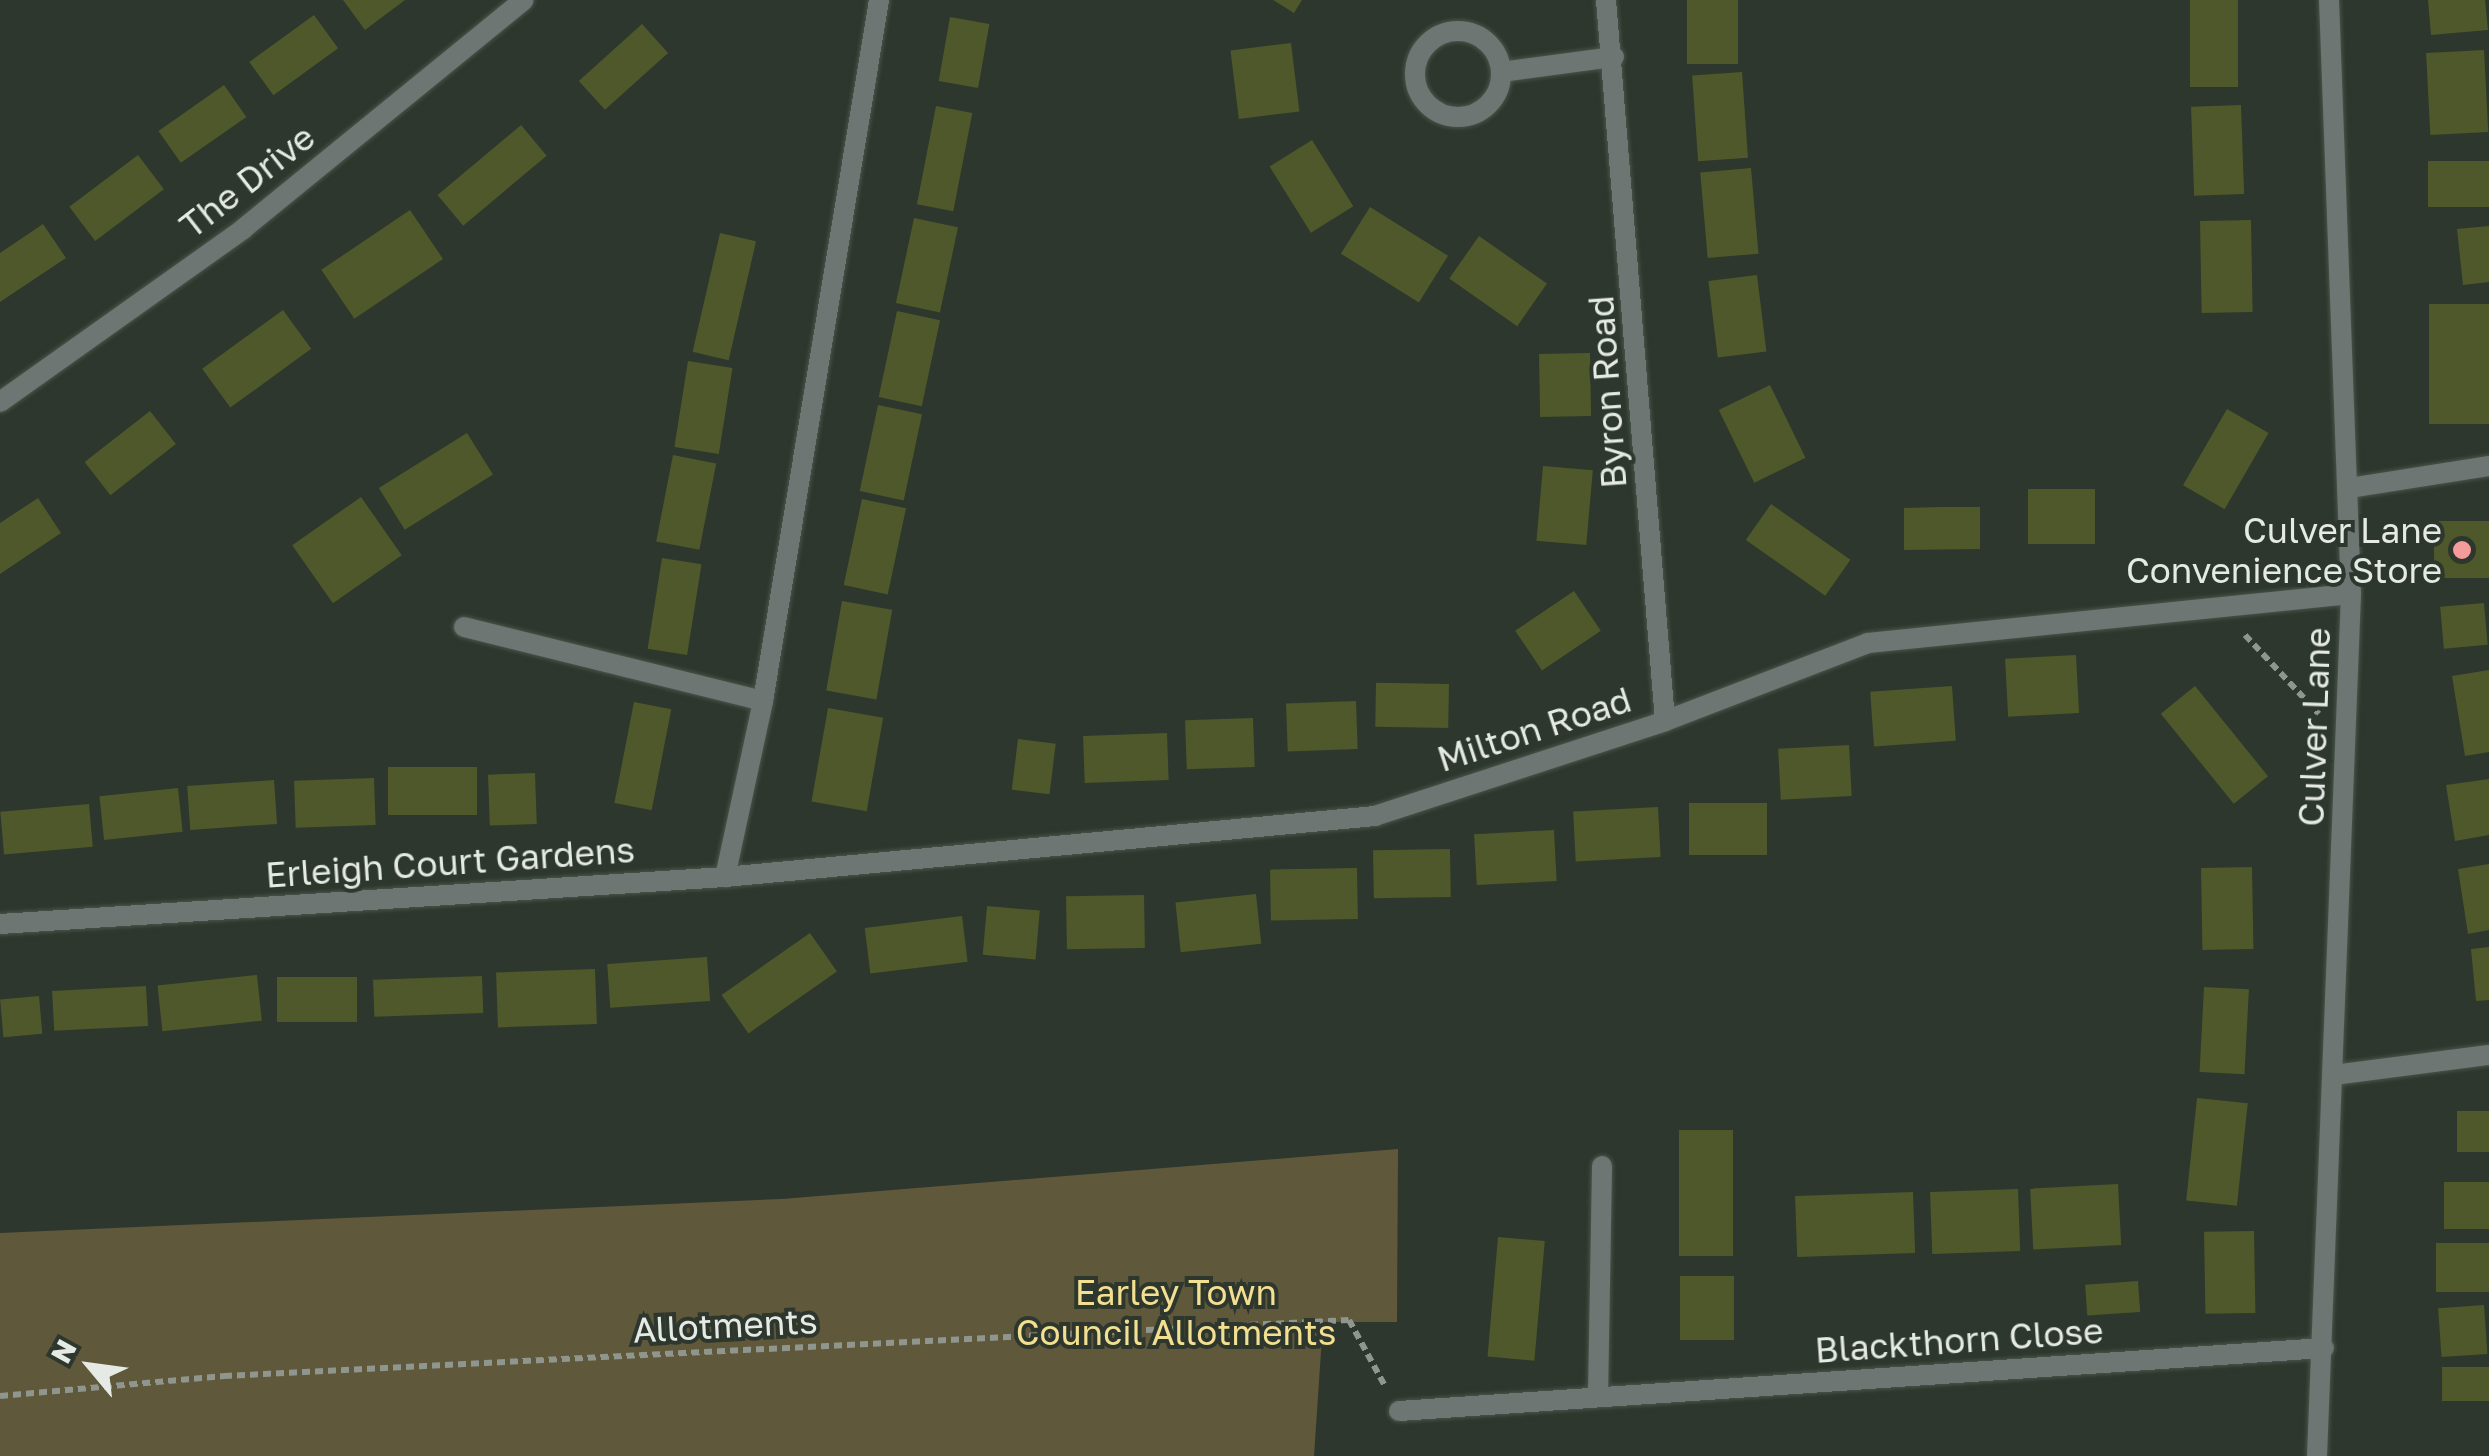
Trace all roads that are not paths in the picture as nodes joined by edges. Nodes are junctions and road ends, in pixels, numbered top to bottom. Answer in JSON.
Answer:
{"nodes":[{"id":1,"x":524,"y":0,"type":"edge"},
{"id":2,"x":879,"y":0,"type":"edge"},
{"id":3,"x":1606,"y":0,"type":"edge"},
{"id":4,"x":2329,"y":0,"type":"edge"},
{"id":5,"x":1614,"y":58,"type":"junction"},
{"id":6,"x":1501,"y":72,"type":"junction"},
{"id":7,"x":0,"y":402,"type":"edge"},
{"id":8,"x":2489,"y":466,"type":"edge"},
{"id":9,"x":2349,"y":488,"type":"junction"},
{"id":10,"x":2352,"y":594,"type":"junction"},
{"id":11,"x":464,"y":627,"type":"dead end"},
{"id":12,"x":763,"y":701,"type":"junction"},
{"id":13,"x":1665,"y":721,"type":"junction"},
{"id":14,"x":725,"y":876,"type":"junction"},
{"id":15,"x":0,"y":924,"type":"edge"},
{"id":16,"x":2489,"y":1055,"type":"edge"},
{"id":17,"x":2334,"y":1075,"type":"junction"},
{"id":18,"x":1602,"y":1166,"type":"dead end"},
{"id":19,"x":2324,"y":1348,"type":"junction"},
{"id":20,"x":1598,"y":1397,"type":"junction"},
{"id":21,"x":1399,"y":1411,"type":"road end"},
{"id":22,"x":2318,"y":1456,"type":"edge"}],
"edges":[{"from":1,"to":7,"type":"street","name":"The Drive"},
{"from":2,"to":12,"type":"street"},
{"from":3,"to":5,"type":"street","name":"Byron Road"},
{"from":4,"to":9,"type":"street","name":"Culver Lane"},
{"from":5,"to":6,"type":"street"},
{"from":5,"to":13,"type":"street","name":"Byron Road"},
{"from":6,"to":6,"type":"street"},
{"from":8,"to":9,"type":"street"},
{"from":9,"to":10,"type":"street","name":"Culver Lane"},
{"from":10,"to":13,"type":"street","name":"Milton Road"},
{"from":10,"to":17,"type":"street","name":"Culver Lane"},
{"from":11,"to":12,"type":"street"},
{"from":12,"to":14,"type":"street"},
{"from":13,"to":14,"type":"street","name":"Milton Road"},
{"from":14,"to":15,"type":"street","name":"Erleigh Court Gardens"},
{"from":16,"to":17,"type":"street"},
{"from":17,"to":19,"type":"street","name":"Culver Lane"},
{"from":18,"to":20,"type":"street"},
{"from":19,"to":20,"type":"street","name":"Blackthorn Close"},
{"from":19,"to":22,"type":"street","name":"Culver Lane"},
{"from":20,"to":21,"type":"street","name":"Blackthorn Close"}]}
